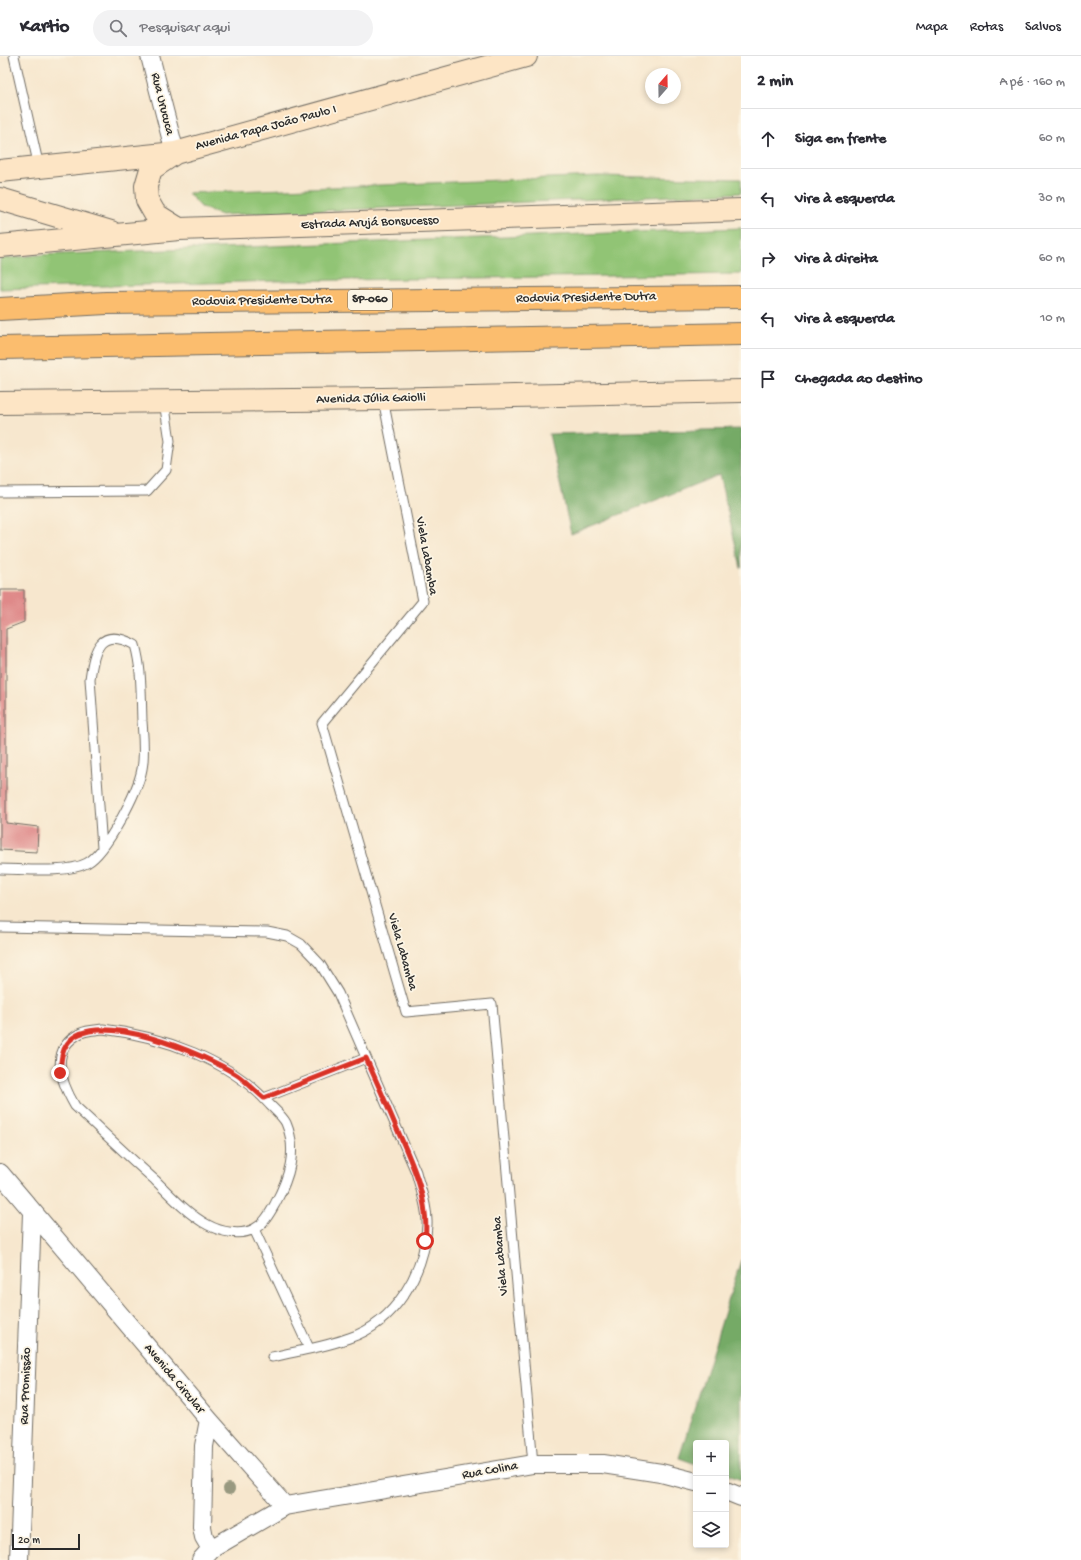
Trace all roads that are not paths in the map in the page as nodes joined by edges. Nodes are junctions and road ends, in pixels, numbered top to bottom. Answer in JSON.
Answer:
{"nodes":[{"id":1,"x":14,"y":56,"type":"edge"},
{"id":2,"x":150,"y":56,"type":"edge"},
{"id":3,"x":526,"y":56,"type":"edge"},
{"id":4,"x":175,"y":153,"type":"junction"},
{"id":5,"x":39,"y":168,"type":"junction"},
{"id":6,"x":0,"y":171,"type":"edge"},
{"id":7,"x":0,"y":199,"type":"edge"},
{"id":8,"x":741,"y":210,"type":"edge"},
{"id":9,"x":179,"y":229,"type":"junction"},
{"id":10,"x":122,"y":235,"type":"junction"},
{"id":11,"x":0,"y":246,"type":"edge"},
{"id":12,"x":741,"y":297,"type":"edge"},
{"id":13,"x":0,"y":309,"type":"edge"},
{"id":14,"x":741,"y":334,"type":"edge"},
{"id":15,"x":0,"y":348,"type":"edge"},
{"id":16,"x":741,"y":391,"type":"edge"},
{"id":17,"x":383,"y":399,"type":"junction"},
{"id":18,"x":164,"y":400,"type":"junction"},
{"id":19,"x":0,"y":403,"type":"edge"},
{"id":20,"x":0,"y":492,"type":"edge"},
{"id":21,"x":102,"y":848,"type":"junction"},
{"id":22,"x":0,"y":869,"type":"edge"},
{"id":23,"x":0,"y":927,"type":"edge"},
{"id":24,"x":366,"y":1058,"type":"junction"},
{"id":25,"x":264,"y":1098,"type":"junction"},
{"id":26,"x":0,"y":1172,"type":"edge"},
{"id":27,"x":32,"y":1212,"type":"junction"},
{"id":28,"x":254,"y":1229,"type":"junction"},
{"id":29,"x":309,"y":1348,"type":"junction"},
{"id":30,"x":272,"y":1357,"type":"dead end"},
{"id":31,"x":209,"y":1420,"type":"junction"},
{"id":32,"x":533,"y":1464,"type":"junction"},
{"id":33,"x":693,"y":1481,"type":"edge"},
{"id":34,"x":729,"y":1492,"type":"edge"},
{"id":35,"x":741,"y":1497,"type":"edge"},
{"id":36,"x":285,"y":1506,"type":"junction"},
{"id":37,"x":206,"y":1554,"type":"edge"},
{"id":38,"x":19,"y":1560,"type":"edge"}],
"edges":[{"from":1,"to":5,"type":"lane"},
{"from":2,"to":4,"type":"street","name":"Rua Urucuca"},
{"from":3,"to":4,"type":"street","name":"Avenida Papa João Paulo I"},
{"from":4,"to":5,"type":"street","name":"Avenida Papa João Paulo I"},
{"from":4,"to":9,"type":"street"},
{"from":5,"to":6,"type":"street","name":"Avenida Papa João Paulo I"},
{"from":7,"to":10,"type":"street"},
{"from":8,"to":9,"type":"street","name":"Estrada Arujá Bonsucesso"},
{"from":9,"to":10,"type":"street","name":"Estrada Arujá Bonsucesso"},
{"from":10,"to":11,"type":"street","name":"Estrada Arujá Bonsucesso"},
{"from":12,"to":13,"type":"highway","name":"Rodovia Presidente Dutra","number":"SP-060"},
{"from":14,"to":15,"type":"highway"},
{"from":16,"to":17,"type":"street","name":"Avenida Júlia Gaiolli"},
{"from":17,"to":18,"type":"street","name":"Avenida Júlia Gaiolli"},
{"from":17,"to":32,"type":"lane","name":"Viela Labamba"},
{"from":18,"to":19,"type":"street","name":"Avenida Júlia Gaiolli"},
{"from":18,"to":20,"type":"lane"},
{"from":21,"to":21,"type":"lane"},
{"from":21,"to":22,"type":"lane"},
{"from":23,"to":24,"type":"lane"},
{"from":24,"to":25,"type":"lane"},
{"from":24,"to":29,"type":"lane"},
{"from":25,"to":28,"type":"lane"},
{"from":25,"to":28,"type":"lane"},
{"from":26,"to":27,"type":"street","name":"Avenida Circular"},
{"from":27,"to":31,"type":"street","name":"Avenida Circular"},
{"from":27,"to":38,"type":"street","name":"Rua Promissão"},
{"from":28,"to":29,"type":"lane"},
{"from":29,"to":30,"type":"lane"},
{"from":31,"to":36,"type":"street","name":"Avenida Circular"},
{"from":31,"to":37,"type":"street"},
{"from":32,"to":33,"type":"street","name":"Rua Colina"},
{"from":32,"to":36,"type":"street","name":"Rua Colina"},
{"from":34,"to":35,"type":"street"},
{"from":36,"to":37,"type":"street"}]}
